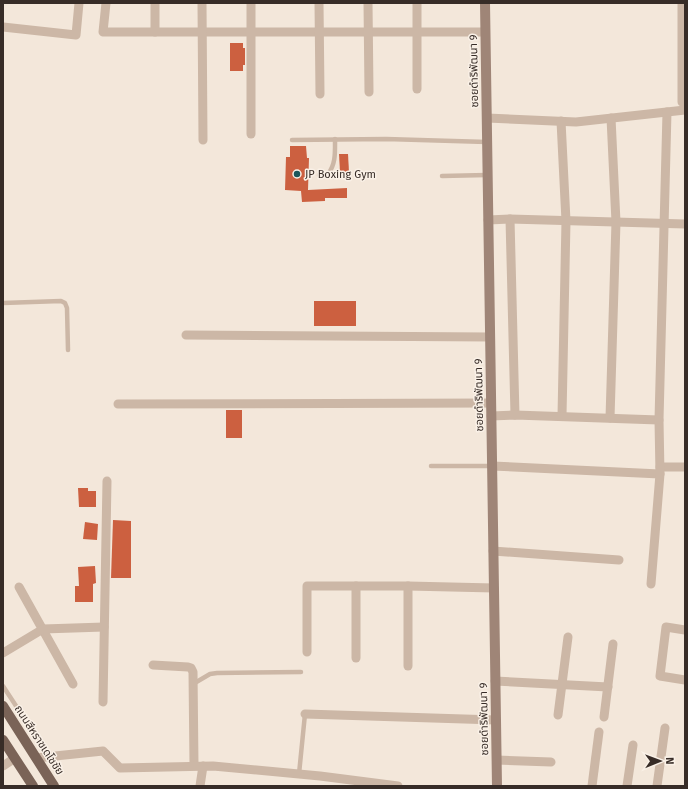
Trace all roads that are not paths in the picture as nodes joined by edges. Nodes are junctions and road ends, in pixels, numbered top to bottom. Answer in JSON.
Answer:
{"nodes":[{"id":1,"x":79,"y":3,"type":"edge"},
{"id":2,"x":106,"y":3,"type":"edge"},
{"id":3,"x":155,"y":3,"type":"edge"},
{"id":4,"x":202,"y":3,"type":"edge"},
{"id":5,"x":251,"y":3,"type":"edge"},
{"id":6,"x":319,"y":3,"type":"edge"},
{"id":7,"x":368,"y":3,"type":"edge"},
{"id":8,"x":417,"y":3,"type":"edge"},
{"id":9,"x":485,"y":3,"type":"edge"},
{"id":10,"x":682,"y":3,"type":"edge"},
{"id":11,"x":3,"y":27,"type":"edge"},
{"id":12,"x":155,"y":32,"type":"junction"},
{"id":13,"x":203,"y":32,"type":"junction"},
{"id":14,"x":252,"y":32,"type":"junction"},
{"id":15,"x":318,"y":32,"type":"junction"},
{"id":16,"x":368,"y":32,"type":"junction"},
{"id":17,"x":416,"y":32,"type":"junction"},
{"id":18,"x":485,"y":32,"type":"junction"},
{"id":19,"x":417,"y":89,"type":"dead end"},
{"id":20,"x":369,"y":92,"type":"dead end"},
{"id":21,"x":320,"y":94,"type":"dead end"},
{"id":22,"x":685,"y":102,"type":"edge"},
{"id":23,"x":685,"y":110,"type":"edge"},
{"id":24,"x":667,"y":112,"type":"junction"},
{"id":25,"x":487,"y":118,"type":"junction"},
{"id":26,"x":611,"y":118,"type":"junction"},
{"id":27,"x":561,"y":121,"type":"junction"},
{"id":28,"x":252,"y":134,"type":"dead end"},
{"id":29,"x":335,"y":139,"type":"junction"},
{"id":30,"x":203,"y":140,"type":"dead end"},
{"id":31,"x":292,"y":140,"type":"dead end"},
{"id":32,"x":487,"y":142,"type":"junction"},
{"id":33,"x":319,"y":175,"type":"dead end"},
{"id":34,"x":488,"y":175,"type":"junction"},
{"id":35,"x":442,"y":176,"type":"dead end"},
{"id":36,"x":510,"y":219,"type":"junction"},
{"id":37,"x":488,"y":220,"type":"junction"},
{"id":38,"x":566,"y":220,"type":"junction"},
{"id":39,"x":616,"y":222,"type":"junction"},
{"id":40,"x":664,"y":224,"type":"junction"},
{"id":41,"x":685,"y":224,"type":"edge"},
{"id":42,"x":3,"y":303,"type":"edge"},
{"id":43,"x":186,"y":335,"type":"dead end"},
{"id":44,"x":490,"y":337,"type":"junction"},
{"id":45,"x":68,"y":350,"type":"dead end"},
{"id":46,"x":491,"y":403,"type":"junction"},
{"id":47,"x":118,"y":404,"type":"dead end"},
{"id":48,"x":515,"y":415,"type":"junction"},
{"id":49,"x":491,"y":416,"type":"junction"},
{"id":50,"x":562,"y":416,"type":"junction"},
{"id":51,"x":610,"y":418,"type":"junction"},
{"id":52,"x":659,"y":420,"type":"junction"},
{"id":53,"x":431,"y":466,"type":"dead end"},
{"id":54,"x":492,"y":466,"type":"junction"},
{"id":55,"x":685,"y":467,"type":"edge"},
{"id":56,"x":660,"y":470,"type":"junction"},
{"id":57,"x":107,"y":481,"type":"dead end"},
{"id":58,"x":493,"y":551,"type":"junction"},
{"id":59,"x":619,"y":560,"type":"dead end"},
{"id":60,"x":651,"y":584,"type":"dead end"},
{"id":61,"x":356,"y":586,"type":"junction"},
{"id":62,"x":408,"y":586,"type":"junction"},
{"id":63,"x":19,"y":587,"type":"dead end"},
{"id":64,"x":494,"y":588,"type":"junction"},
{"id":65,"x":104,"y":627,"type":"junction"},
{"id":66,"x":43,"y":629,"type":"junction"},
{"id":67,"x":685,"y":630,"type":"edge"},
{"id":68,"x":568,"y":637,"type":"dead end"},
{"id":69,"x":613,"y":644,"type":"dead end"},
{"id":70,"x":306,"y":652,"type":"dead end"},
{"id":71,"x":3,"y":653,"type":"edge"},
{"id":72,"x":356,"y":658,"type":"dead end"},
{"id":73,"x":154,"y":665,"type":"dead end"},
{"id":74,"x":408,"y":666,"type":"dead end"},
{"id":75,"x":301,"y":672,"type":"dead end"},
{"id":76,"x":685,"y":680,"type":"edge"},
{"id":77,"x":496,"y":681,"type":"junction"},
{"id":78,"x":73,"y":684,"type":"dead end"},
{"id":79,"x":193,"y":684,"type":"junction"},
{"id":80,"x":562,"y":684,"type":"junction"},
{"id":81,"x":3,"y":686,"type":"edge"},
{"id":82,"x":608,"y":687,"type":"junction"},
{"id":83,"x":13,"y":702,"type":"junction"},
{"id":84,"x":103,"y":702,"type":"dead end"},
{"id":85,"x":4,"y":708,"type":"edge"},
{"id":86,"x":305,"y":714,"type":"joint"},
{"id":87,"x":558,"y":715,"type":"dead end"},
{"id":88,"x":604,"y":717,"type":"dead end"},
{"id":89,"x":496,"y":720,"type":"junction"},
{"id":90,"x":30,"y":727,"type":"junction"},
{"id":91,"x":665,"y":728,"type":"dead end"},
{"id":92,"x":598,"y":732,"type":"dead end"},
{"id":93,"x":21,"y":734,"type":"junction"},
{"id":94,"x":37,"y":738,"type":"dead end"},
{"id":95,"x":3,"y":740,"type":"edge"},
{"id":96,"x":633,"y":745,"type":"dead end"},
{"id":97,"x":15,"y":758,"type":"junction"},
{"id":98,"x":36,"y":758,"type":"junction"},
{"id":99,"x":497,"y":760,"type":"junction"},
{"id":100,"x":551,"y":762,"type":"dead end"},
{"id":101,"x":199,"y":765,"type":"junction"},
{"id":102,"x":3,"y":766,"type":"edge"},
{"id":103,"x":299,"y":774,"type":"junction"},
{"id":104,"x":320,"y":776,"type":"junction"},
{"id":105,"x":33,"y":786,"type":"edge"},
{"id":106,"x":54,"y":786,"type":"edge"},
{"id":107,"x":200,"y":786,"type":"edge"},
{"id":108,"x":319,"y":786,"type":"edge"},
{"id":109,"x":398,"y":786,"type":"edge"},
{"id":110,"x":497,"y":786,"type":"edge"},
{"id":111,"x":592,"y":786,"type":"edge"},
{"id":112,"x":628,"y":786,"type":"edge"},
{"id":113,"x":658,"y":786,"type":"edge"}],
"edges":[{"from":1,"to":11,"type":"street"},
{"from":2,"to":12,"type":"street"},
{"from":3,"to":12,"type":"street"},
{"from":4,"to":13,"type":"street"},
{"from":5,"to":14,"type":"street"},
{"from":6,"to":15,"type":"street"},
{"from":7,"to":16,"type":"street"},
{"from":8,"to":17,"type":"street"},
{"from":9,"to":18,"type":"street","name":"ซอยดำริพัฒนา 9"},
{"from":10,"to":22,"type":"street"},
{"from":12,"to":13,"type":"street"},
{"from":13,"to":14,"type":"street"},
{"from":13,"to":30,"type":"street"},
{"from":14,"to":15,"type":"street"},
{"from":14,"to":28,"type":"street"},
{"from":15,"to":16,"type":"street"},
{"from":15,"to":21,"type":"street"},
{"from":16,"to":17,"type":"street"},
{"from":16,"to":20,"type":"street"},
{"from":17,"to":18,"type":"street"},
{"from":17,"to":19,"type":"street"},
{"from":18,"to":25,"type":"street","name":"ซอยดำริพัฒนา 9"},
{"from":23,"to":24,"type":"street"},
{"from":24,"to":26,"type":"street"},
{"from":24,"to":40,"type":"street"},
{"from":25,"to":27,"type":"street"},
{"from":25,"to":32,"type":"street","name":"ซอยดำริพัฒนา 9"},
{"from":26,"to":27,"type":"street"},
{"from":26,"to":39,"type":"street"},
{"from":27,"to":38,"type":"street"},
{"from":29,"to":31,"type":"lane"},
{"from":29,"to":32,"type":"lane"},
{"from":29,"to":33,"type":"lane"},
{"from":32,"to":34,"type":"street","name":"ซอยดำริพัฒนา 9"},
{"from":34,"to":35,"type":"lane"},
{"from":34,"to":37,"type":"street","name":"ซอยดำริพัฒนา 9"},
{"from":36,"to":37,"type":"street"},
{"from":36,"to":38,"type":"street"},
{"from":36,"to":48,"type":"street"},
{"from":37,"to":44,"type":"street","name":"ซอยดำริพัฒนา 9"},
{"from":38,"to":39,"type":"street"},
{"from":38,"to":50,"type":"street"},
{"from":39,"to":40,"type":"street"},
{"from":39,"to":51,"type":"street"},
{"from":40,"to":41,"type":"street"},
{"from":40,"to":52,"type":"street"},
{"from":42,"to":45,"type":"lane"},
{"from":43,"to":44,"type":"street"},
{"from":44,"to":46,"type":"street","name":"ซอยดำริพัฒนา 9"},
{"from":46,"to":47,"type":"street"},
{"from":46,"to":49,"type":"street","name":"ซอยดำริพัฒนา 9"},
{"from":48,"to":49,"type":"street"},
{"from":48,"to":50,"type":"street"},
{"from":49,"to":54,"type":"street","name":"ซอยดำริพัฒนา 9"},
{"from":50,"to":51,"type":"street"},
{"from":51,"to":52,"type":"street"},
{"from":52,"to":56,"type":"street"},
{"from":53,"to":54,"type":"lane"},
{"from":54,"to":56,"type":"street"},
{"from":54,"to":58,"type":"street","name":"ซอยดำริพัฒนา 9"},
{"from":55,"to":56,"type":"street"},
{"from":56,"to":60,"type":"street"},
{"from":57,"to":65,"type":"street"},
{"from":58,"to":59,"type":"street"},
{"from":58,"to":64,"type":"street","name":"ซอยดำริพัฒนา 9"},
{"from":61,"to":62,"type":"street"},
{"from":61,"to":70,"type":"street"},
{"from":61,"to":72,"type":"street"},
{"from":62,"to":64,"type":"street"},
{"from":62,"to":74,"type":"street"},
{"from":63,"to":66,"type":"street"},
{"from":64,"to":77,"type":"street","name":"ซอยดำริพัฒนา 9"},
{"from":65,"to":66,"type":"street"},
{"from":65,"to":84,"type":"street"},
{"from":66,"to":71,"type":"street"},
{"from":66,"to":78,"type":"street"},
{"from":67,"to":76,"type":"street"},
{"from":68,"to":80,"type":"street"},
{"from":69,"to":82,"type":"street"},
{"from":73,"to":79,"type":"street"},
{"from":75,"to":79,"type":"lane"},
{"from":77,"to":80,"type":"street"},
{"from":77,"to":89,"type":"street","name":"ซอยดำริพัฒนา 9"},
{"from":79,"to":101,"type":"street"},
{"from":80,"to":82,"type":"street"},
{"from":80,"to":87,"type":"street"},
{"from":81,"to":83,"type":"lane"},
{"from":82,"to":88,"type":"street"},
{"from":83,"to":85,"type":"lane"},
{"from":83,"to":90,"type":"lane"},
{"from":85,"to":93,"type":"main road","name":"ถนนสีหราชเดโชชัย"},
{"from":86,"to":89,"type":"street"},
{"from":86,"to":103,"type":"lane"},
{"from":89,"to":99,"type":"street","name":"ซอยดำริพัฒนา 9"},
{"from":90,"to":93,"type":"lane"},
{"from":90,"to":94,"type":"lane"},
{"from":91,"to":113,"type":"street"},
{"from":92,"to":111,"type":"street"},
{"from":93,"to":98,"type":"main road","name":"ถนนสีหราชเดโชชัย"},
{"from":95,"to":97,"type":"main road"},
{"from":96,"to":112,"type":"street"},
{"from":97,"to":102,"type":"street"},
{"from":97,"to":105,"type":"main road"},
{"from":98,"to":101,"type":"street"},
{"from":98,"to":106,"type":"main road","name":"ถนนสีหราชเดโชชัย"},
{"from":99,"to":100,"type":"street"},
{"from":99,"to":110,"type":"street","name":"ซอยดำริพัฒนา 9"},
{"from":101,"to":103,"type":"street"},
{"from":101,"to":107,"type":"street"},
{"from":103,"to":104,"type":"street"},
{"from":104,"to":108,"type":"street"},
{"from":104,"to":109,"type":"street"}]}
